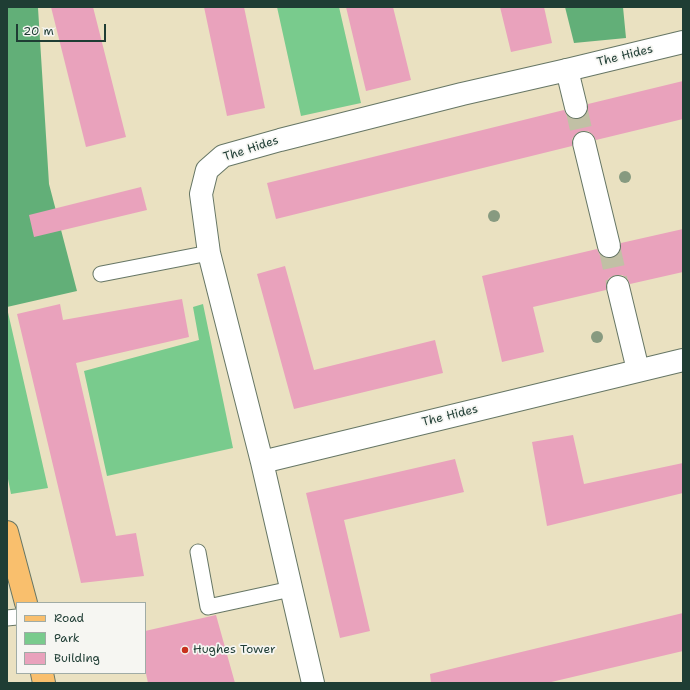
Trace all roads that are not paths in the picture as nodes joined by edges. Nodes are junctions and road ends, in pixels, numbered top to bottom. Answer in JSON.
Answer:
{"nodes":[{"id":1,"x":683,"y":42,"type":"edge"},
{"id":2,"x":567,"y":70,"type":"junction"},
{"id":3,"x":576,"y":107,"type":"tunnel mouth"},
{"id":4,"x":584,"y":143,"type":"tunnel mouth"},
{"id":5,"x":608,"y":246,"type":"tunnel mouth"},
{"id":6,"x":209,"y":252,"type":"junction"},
{"id":7,"x":101,"y":274,"type":"dead end"},
{"id":8,"x":618,"y":287,"type":"tunnel mouth"},
{"id":9,"x":683,"y":360,"type":"edge"},
{"id":10,"x":638,"y":370,"type":"junction"},
{"id":11,"x":262,"y":462,"type":"junction"},
{"id":12,"x":7,"y":532,"type":"edge"},
{"id":13,"x":198,"y":552,"type":"dead end"},
{"id":14,"x":291,"y":589,"type":"junction"},
{"id":15,"x":26,"y":602,"type":"edge"},
{"id":16,"x":313,"y":683,"type":"edge"}],
"edges":[{"from":1,"to":2,"type":"street","name":"The Hides"},
{"from":2,"to":3,"type":"street"},
{"from":2,"to":6,"type":"street","name":"The Hides"},
{"from":4,"to":5,"type":"street"},
{"from":6,"to":7,"type":"lane"},
{"from":6,"to":11,"type":"street","name":"The Hides"},
{"from":8,"to":10,"type":"street"},
{"from":9,"to":10,"type":"street","name":"The Hides"},
{"from":10,"to":11,"type":"street","name":"The Hides"},
{"from":11,"to":14,"type":"street","name":"The Hides"},
{"from":12,"to":15,"type":"main road"},
{"from":13,"to":14,"type":"lane"},
{"from":14,"to":16,"type":"street","name":"The Hides"}]}
